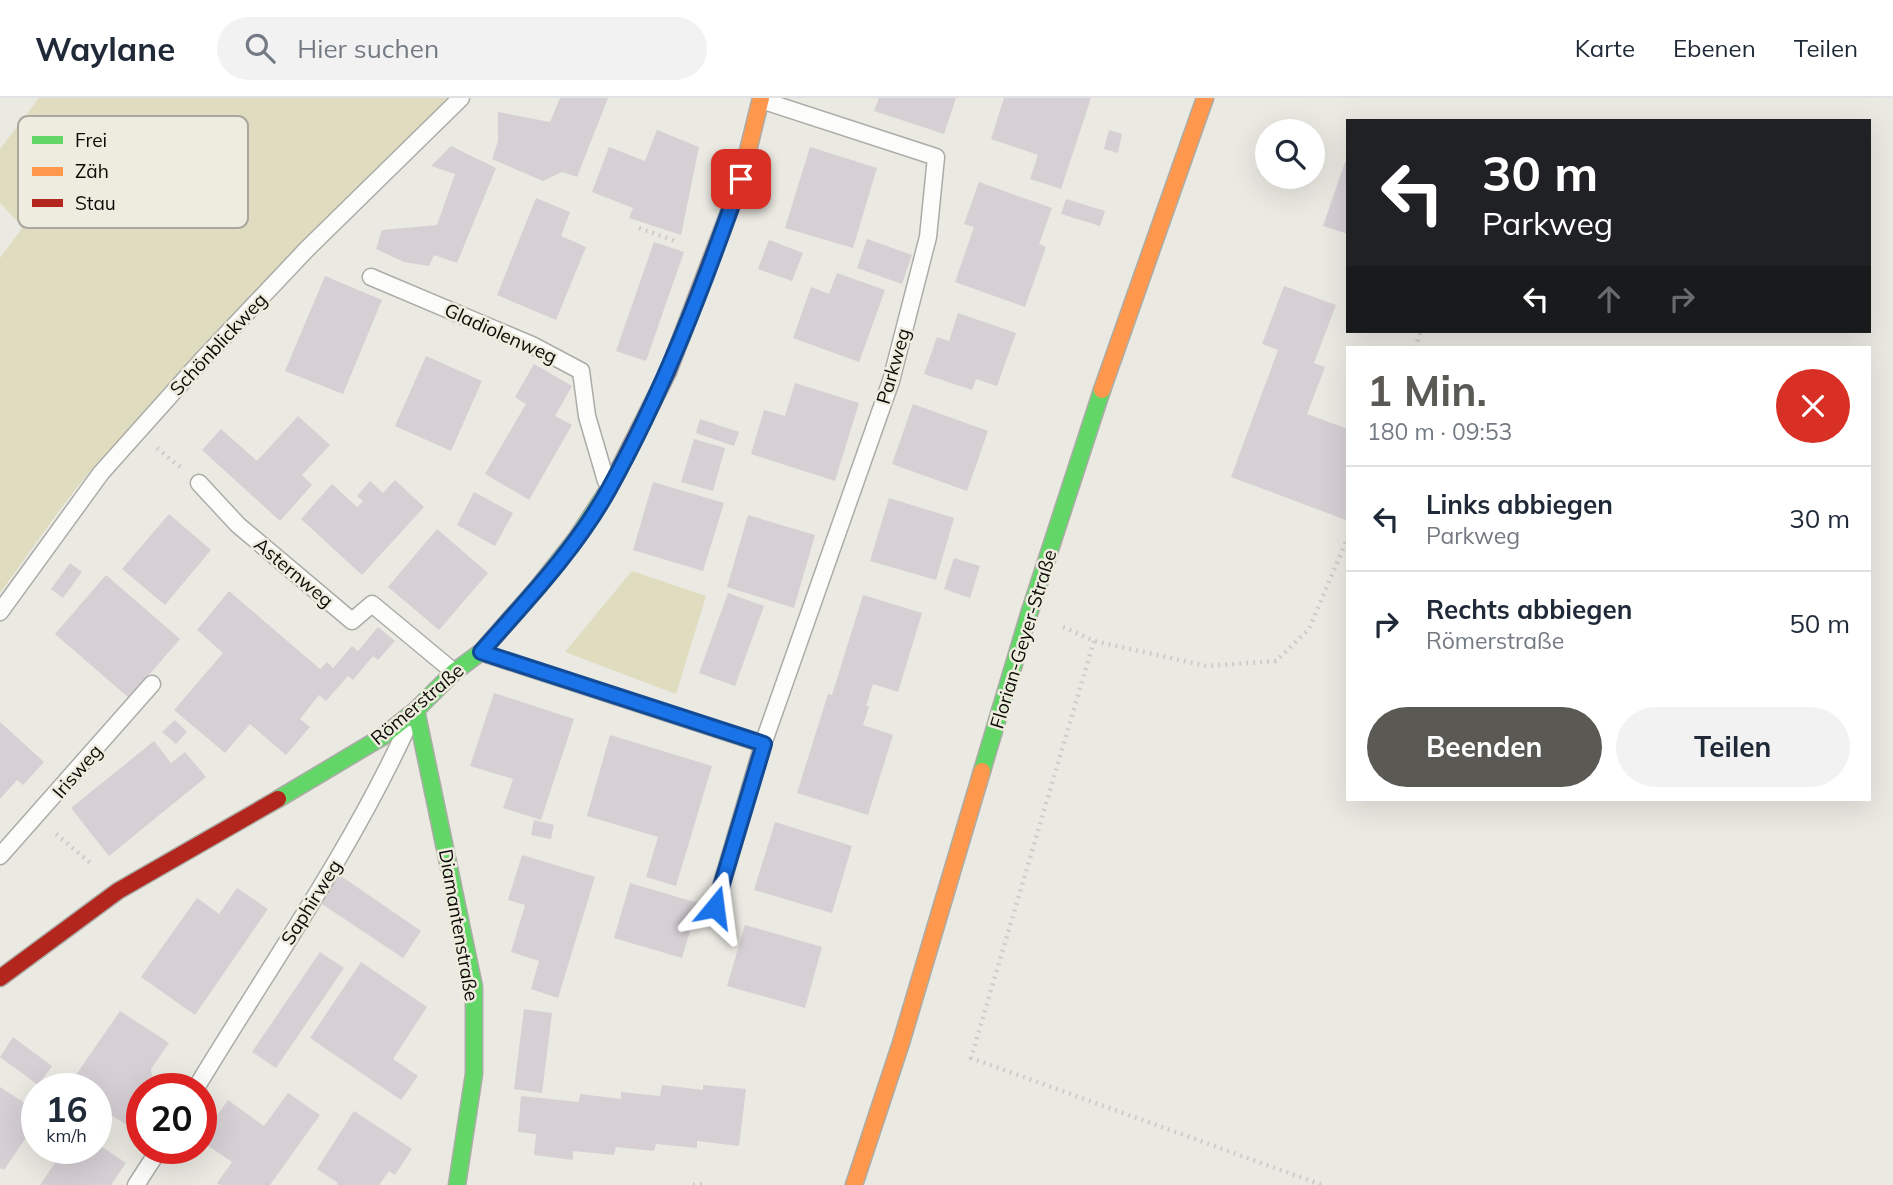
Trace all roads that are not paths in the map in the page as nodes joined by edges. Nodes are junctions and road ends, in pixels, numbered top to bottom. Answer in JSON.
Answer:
{"nodes":[{"id":1,"x":461,"y":98,"type":"edge"},
{"id":2,"x":1205,"y":98,"type":"edge"},
{"id":3,"x":761,"y":99,"type":"edge"},
{"id":4,"x":371,"y":277,"type":"dead end"},
{"id":5,"x":199,"y":483,"type":"road end"},
{"id":6,"x":608,"y":490,"type":"junction"},
{"id":7,"x":0,"y":612,"type":"edge"},
{"id":8,"x":481,"y":652,"type":"junction"},
{"id":9,"x":454,"y":672,"type":"junction"},
{"id":10,"x":152,"y":684,"type":"dead end"},
{"id":11,"x":416,"y":710,"type":"junction"},
{"id":12,"x":764,"y":744,"type":"junction"},
{"id":13,"x":0,"y":856,"type":"edge"},
{"id":14,"x":715,"y":907,"type":"dead end"},
{"id":15,"x":0,"y":978,"type":"edge"},
{"id":16,"x":205,"y":1073,"type":"edge"},
{"id":17,"x":150,"y":1164,"type":"edge"},
{"id":18,"x":136,"y":1185,"type":"edge"},
{"id":19,"x":457,"y":1185,"type":"edge"},
{"id":20,"x":854,"y":1185,"type":"edge"}],
"edges":[{"from":1,"to":7,"type":"lane","name":"Schönblickweg"},
{"from":2,"to":20,"type":"street","name":"Florian-Geyer-Straße"},
{"from":3,"to":6,"type":"street","name":"Römerstraße"},
{"from":3,"to":12,"type":"lane","name":"Parkweg"},
{"from":4,"to":6,"type":"lane","name":"Gladiolenweg"},
{"from":5,"to":9,"type":"lane","name":"Asternweg"},
{"from":6,"to":8,"type":"street","name":"Römerstraße"},
{"from":8,"to":9,"type":"street","name":"Römerstraße"},
{"from":8,"to":12,"type":"lane"},
{"from":9,"to":11,"type":"street","name":"Römerstraße"},
{"from":10,"to":13,"type":"lane","name":"Irisweg"},
{"from":11,"to":15,"type":"street","name":"Römerstraße"},
{"from":11,"to":16,"type":"lane","name":"Saphirweg"},
{"from":11,"to":19,"type":"street","name":"Diamantenstraße"},
{"from":12,"to":14,"type":"lane","name":"Parkweg"},
{"from":17,"to":18,"type":"lane"}]}
